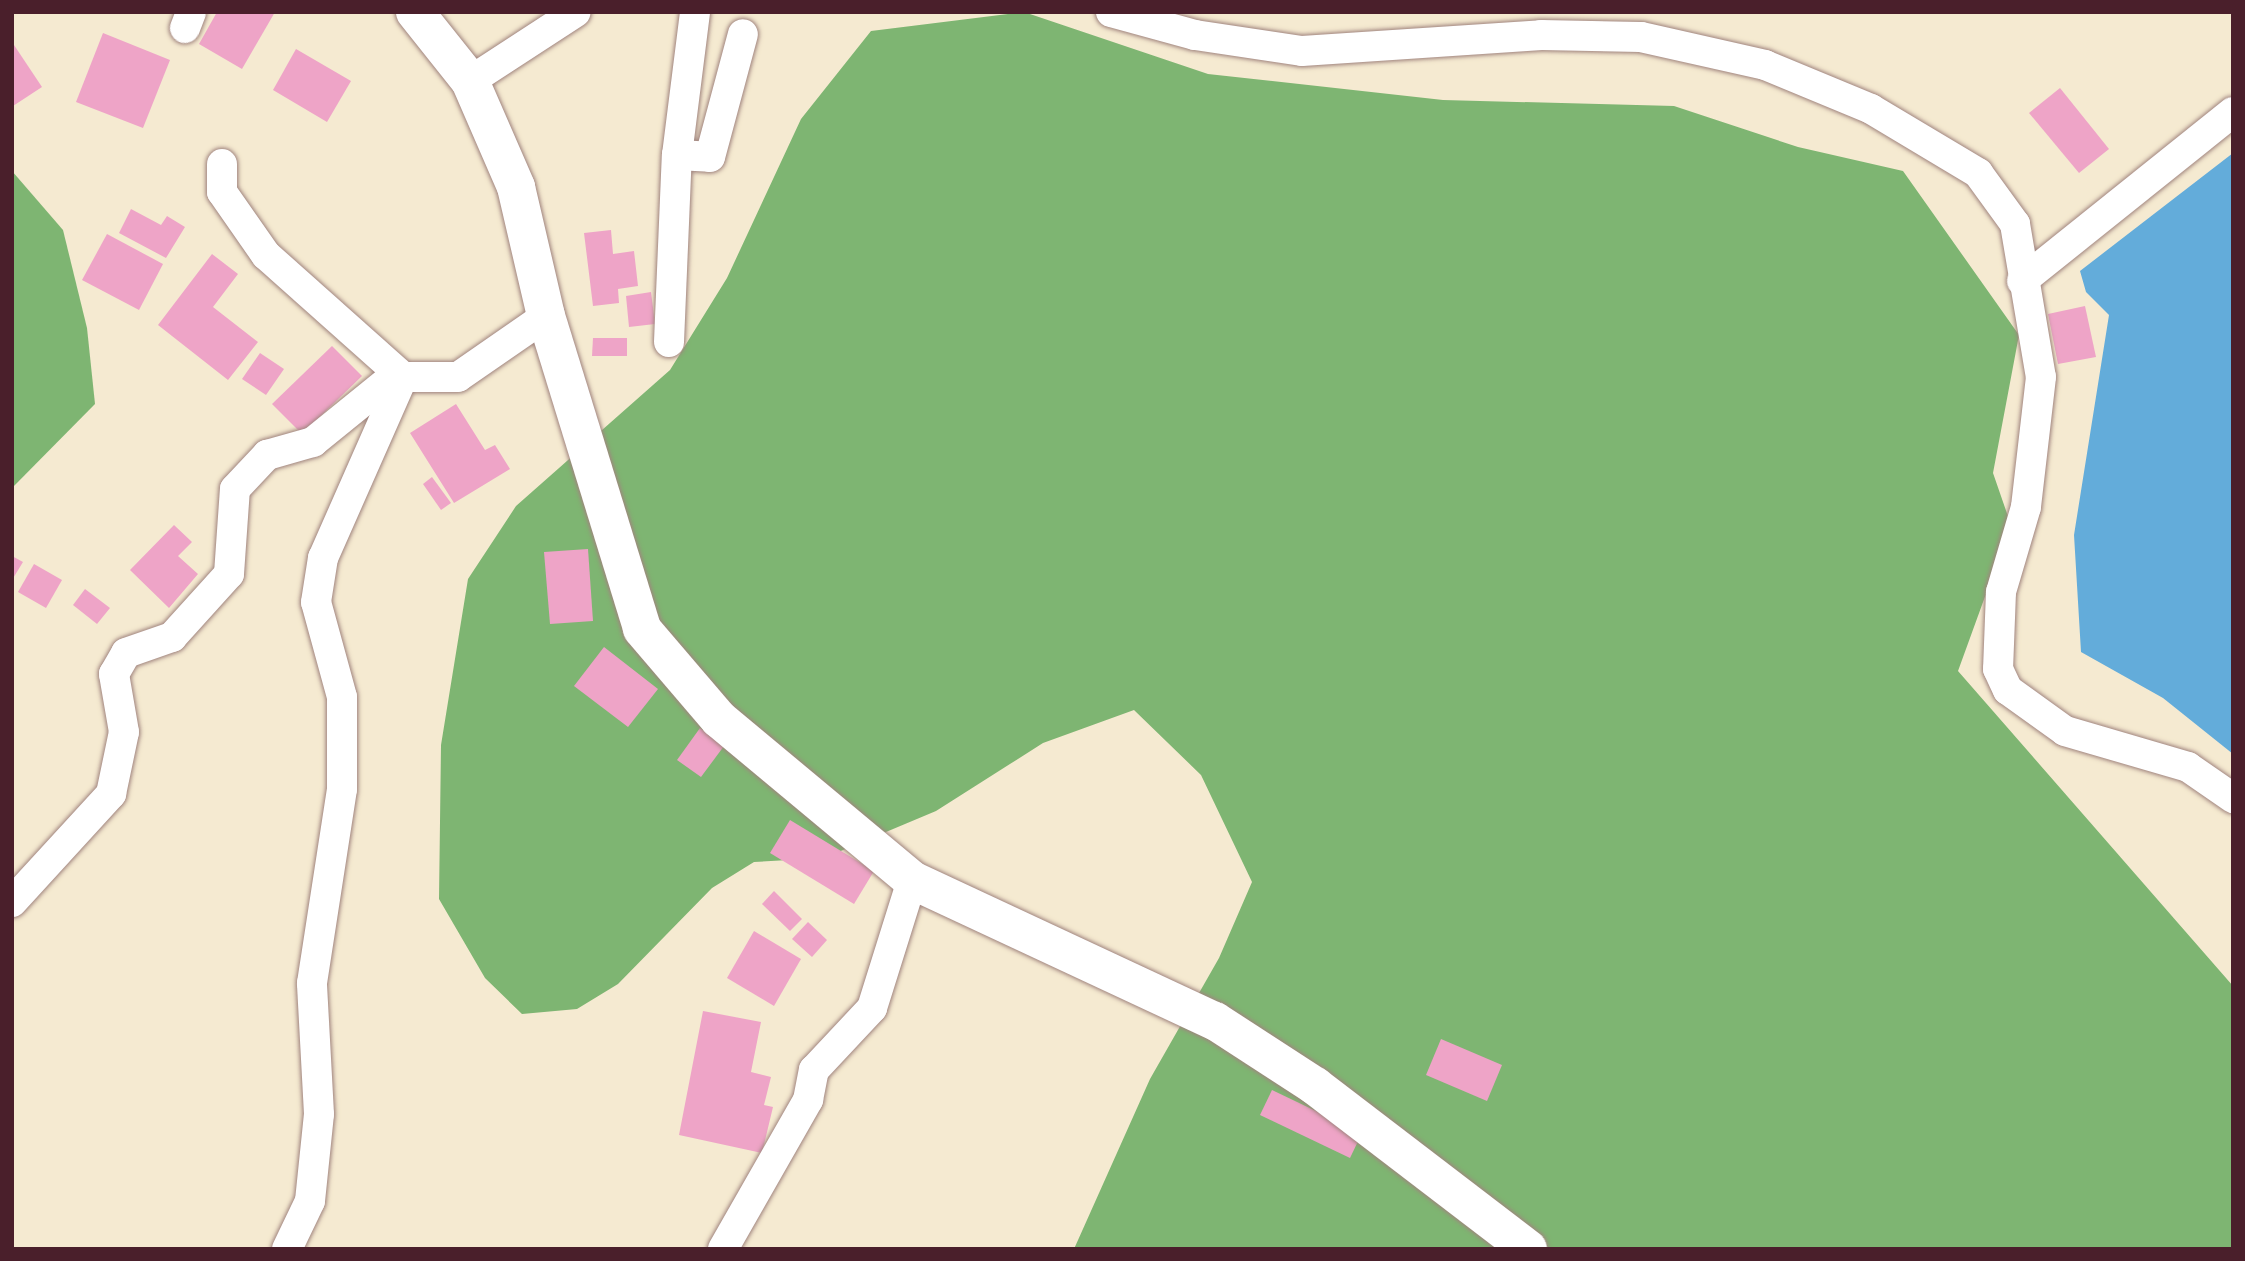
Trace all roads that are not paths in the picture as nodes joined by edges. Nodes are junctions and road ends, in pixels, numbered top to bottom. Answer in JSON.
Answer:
{"nodes":[{"id":1,"x":576,"y":12,"type":"edge"},
{"id":2,"x":695,"y":12,"type":"edge"},
{"id":3,"x":1111,"y":12,"type":"edge"},
{"id":4,"x":417,"y":13,"type":"edge"},
{"id":5,"x":743,"y":34,"type":"dead end"},
{"id":6,"x":470,"y":81,"type":"junction"},
{"id":7,"x":2233,"y":111,"type":"edge"},
{"id":8,"x":677,"y":155,"type":"junction"},
{"id":9,"x":222,"y":164,"type":"dead end"},
{"id":10,"x":2022,"y":281,"type":"junction"},
{"id":11,"x":546,"y":316,"type":"junction"},
{"id":12,"x":669,"y":342,"type":"dead end"},
{"id":13,"x":401,"y":375,"type":"junction"},
{"id":14,"x":2233,"y":798,"type":"edge"},
{"id":15,"x":912,"y":880,"type":"junction"},
{"id":16,"x":12,"y":902,"type":"edge"},
{"id":17,"x":287,"y":1249,"type":"edge"},
{"id":18,"x":723,"y":1249,"type":"edge"},
{"id":19,"x":1528,"y":1249,"type":"edge"}],
"edges":[{"from":1,"to":6,"type":"street"},
{"from":2,"to":8,"type":"street"},
{"from":3,"to":10,"type":"street"},
{"from":4,"to":6,"type":"street"},
{"from":5,"to":8,"type":"street"},
{"from":6,"to":11,"type":"street"},
{"from":7,"to":10,"type":"street"},
{"from":8,"to":12,"type":"street"},
{"from":9,"to":13,"type":"street"},
{"from":10,"to":14,"type":"street"},
{"from":11,"to":13,"type":"street"},
{"from":11,"to":15,"type":"street"},
{"from":13,"to":16,"type":"street"},
{"from":13,"to":17,"type":"street"},
{"from":15,"to":18,"type":"street"},
{"from":15,"to":19,"type":"street"}]}
